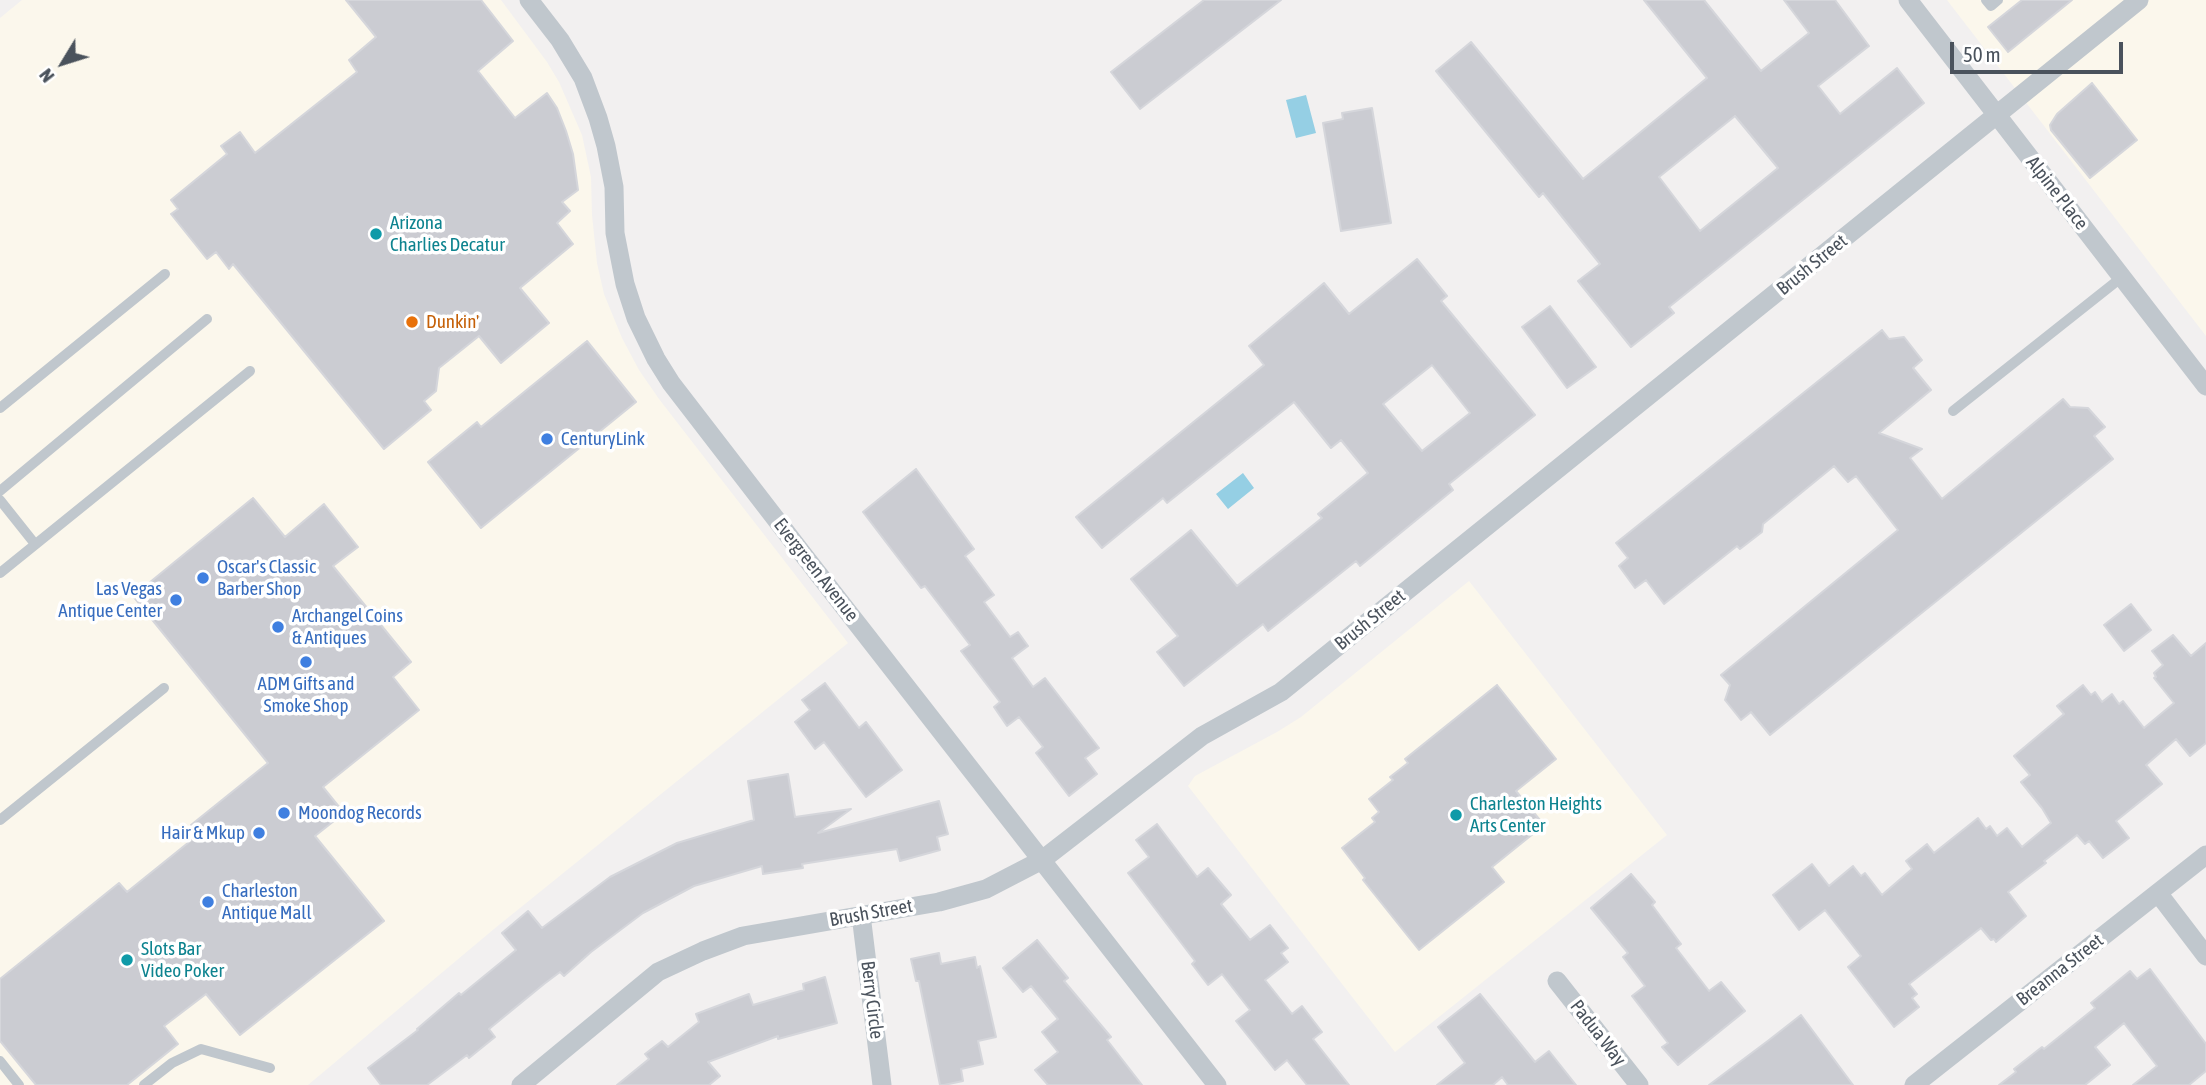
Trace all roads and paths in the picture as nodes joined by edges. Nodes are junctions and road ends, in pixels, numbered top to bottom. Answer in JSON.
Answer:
{"nodes":[{"id":1,"x":529,"y":0,"type":"edge"},
{"id":2,"x":1908,"y":0,"type":"edge"},
{"id":3,"x":1986,"y":0,"type":"edge"},
{"id":4,"x":1998,"y":0,"type":"edge"},
{"id":5,"x":2139,"y":0,"type":"edge"},
{"id":6,"x":1997,"y":115,"type":"junction"},
{"id":7,"x":164,"y":274,"type":"dead end"},
{"id":8,"x":2122,"y":277,"type":"junction"},
{"id":9,"x":207,"y":319,"type":"dead end"},
{"id":10,"x":250,"y":371,"type":"dead end"},
{"id":11,"x":2206,"y":386,"type":"edge"},
{"id":12,"x":0,"y":408,"type":"edge"},
{"id":13,"x":1953,"y":411,"type":"dead end"},
{"id":14,"x":0,"y":491,"type":"edge"},
{"id":15,"x":0,"y":500,"type":"edge"},
{"id":16,"x":35,"y":544,"type":"junction"},
{"id":17,"x":0,"y":573,"type":"edge"},
{"id":18,"x":163,"y":688,"type":"dead end"},
{"id":19,"x":0,"y":820,"type":"edge"},
{"id":20,"x":2206,"y":855,"type":"edge"},
{"id":21,"x":1042,"y":860,"type":"junction"},
{"id":22,"x":2158,"y":893,"type":"junction"},
{"id":23,"x":861,"y":915,"type":"junction"},
{"id":24,"x":2206,"y":956,"type":"edge"},
{"id":25,"x":1557,"y":981,"type":"dead end"},
{"id":26,"x":0,"y":1061,"type":"edge"},
{"id":27,"x":270,"y":1068,"type":"dead end"},
{"id":28,"x":19,"y":1085,"type":"edge"},
{"id":29,"x":144,"y":1085,"type":"edge"},
{"id":30,"x":521,"y":1085,"type":"edge"},
{"id":31,"x":882,"y":1085,"type":"edge"},
{"id":32,"x":1217,"y":1085,"type":"edge"},
{"id":33,"x":1639,"y":1085,"type":"edge"},
{"id":34,"x":1914,"y":1085,"type":"edge"}],
"edges":[{"from":1,"to":21,"type":"street","name":"Evergreen Avenue"},
{"from":2,"to":6,"type":"street","name":"Alpine Place"},
{"from":3,"to":4,"type":"lane"},
{"from":5,"to":6,"type":"street","name":"Brush Street"},
{"from":6,"to":8,"type":"street","name":"Alpine Place"},
{"from":6,"to":21,"type":"street","name":"Brush Street"},
{"from":7,"to":12,"type":"lane"},
{"from":8,"to":11,"type":"street","name":"Alpine Place"},
{"from":8,"to":13,"type":"lane"},
{"from":9,"to":14,"type":"lane"},
{"from":10,"to":16,"type":"lane"},
{"from":15,"to":16,"type":"lane"},
{"from":16,"to":17,"type":"lane"},
{"from":18,"to":19,"type":"lane"},
{"from":20,"to":22,"type":"street","name":"Breanna Street"},
{"from":21,"to":23,"type":"street","name":"Brush Street"},
{"from":21,"to":32,"type":"street","name":"Evergreen Avenue"},
{"from":22,"to":24,"type":"street"},
{"from":22,"to":34,"type":"street","name":"Breanna Street"},
{"from":23,"to":30,"type":"street","name":"Brush Street"},
{"from":23,"to":31,"type":"street","name":"Berry Circle"},
{"from":25,"to":33,"type":"street","name":"Padua Way"},
{"from":26,"to":28,"type":"lane"},
{"from":27,"to":29,"type":"lane"}]}
